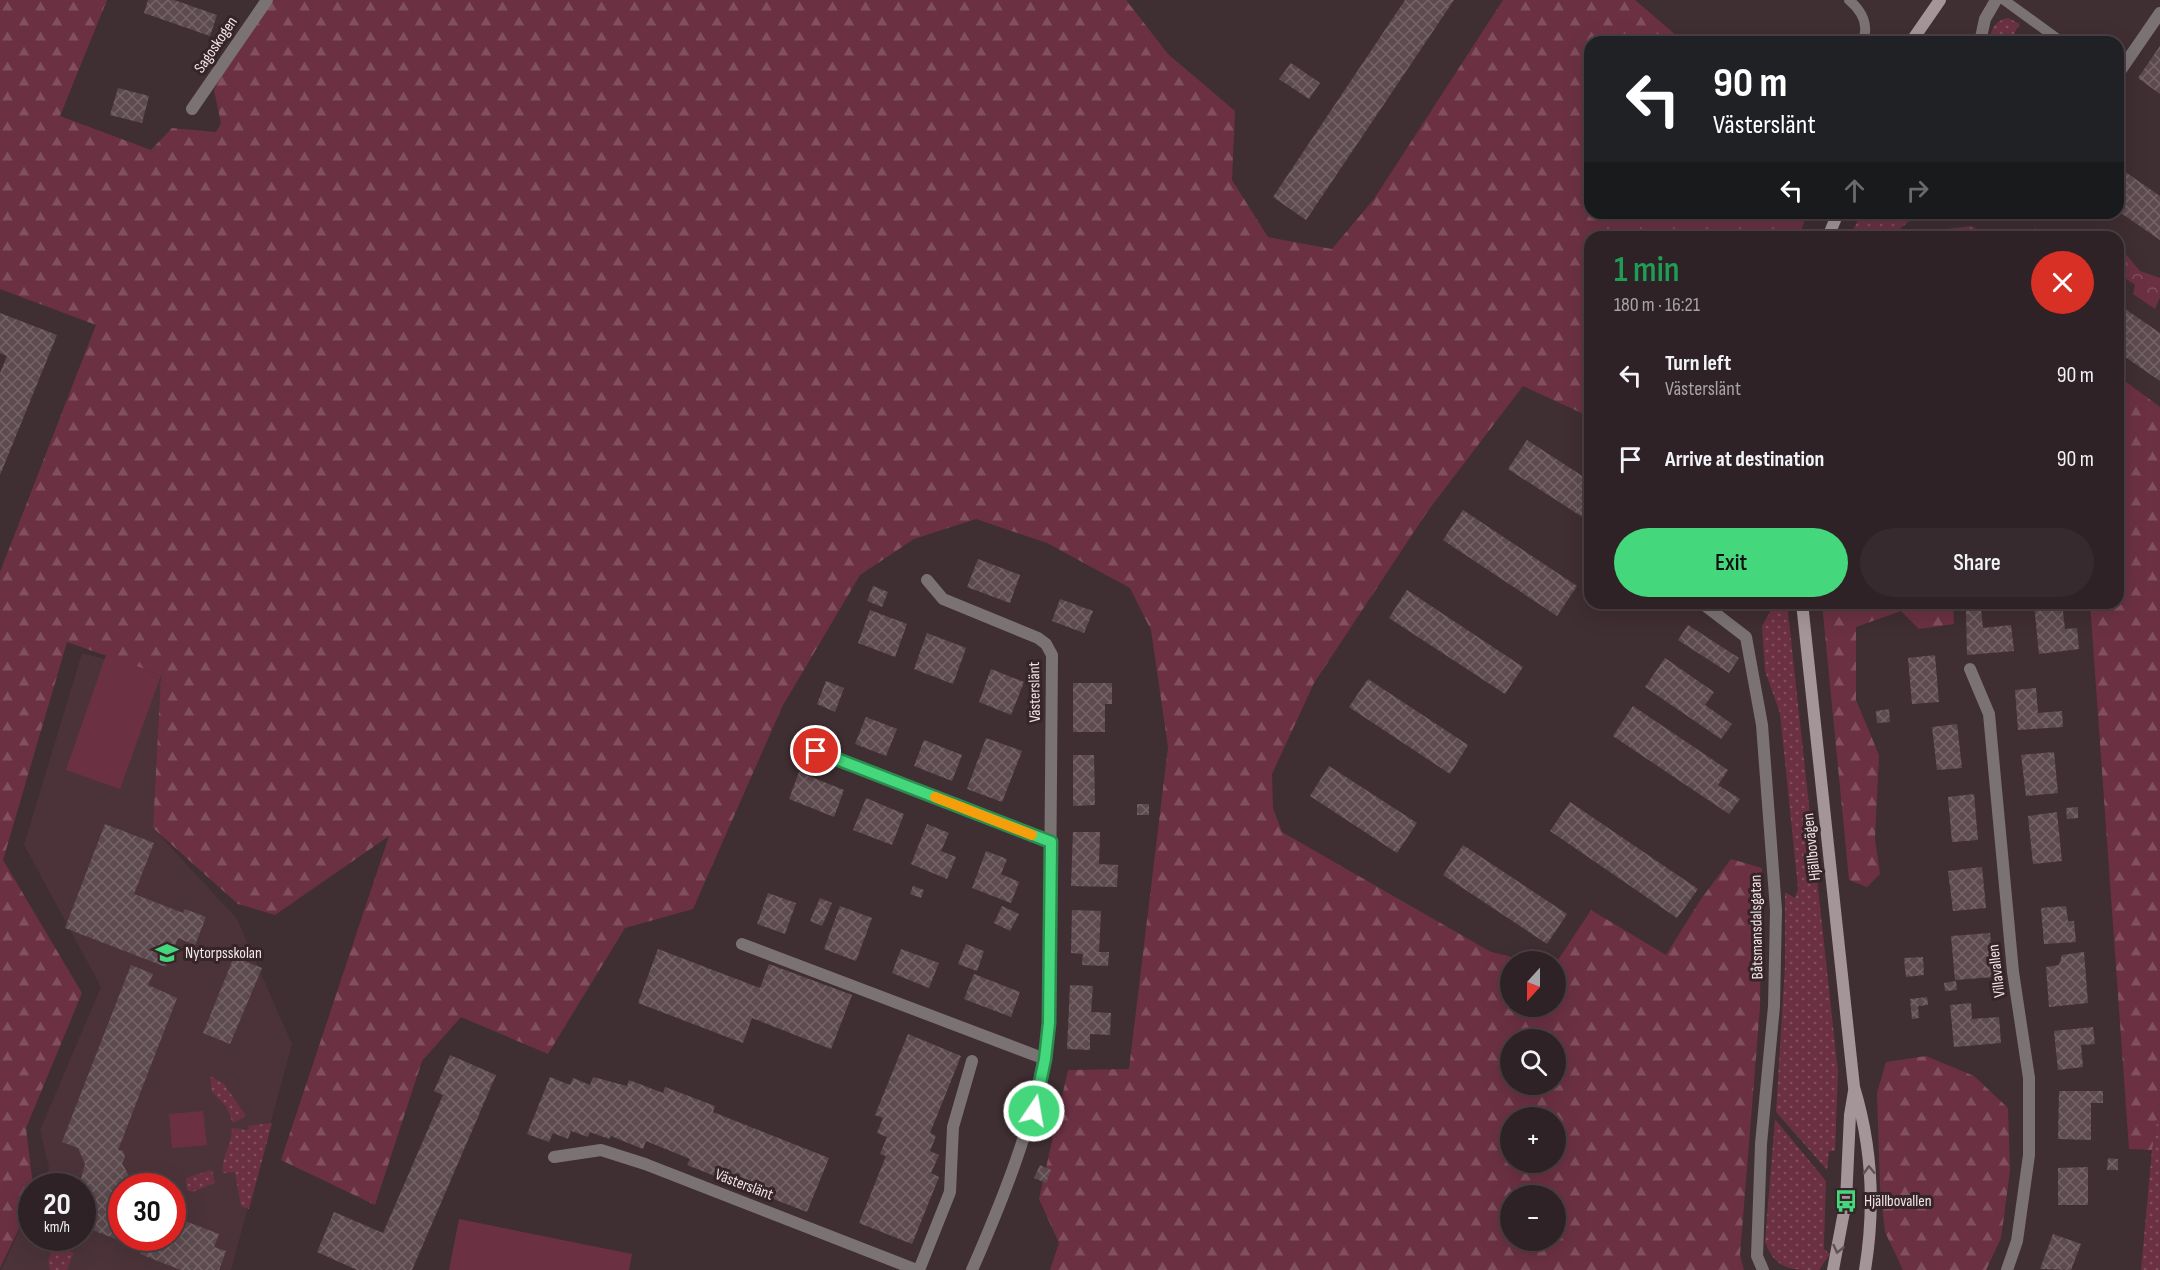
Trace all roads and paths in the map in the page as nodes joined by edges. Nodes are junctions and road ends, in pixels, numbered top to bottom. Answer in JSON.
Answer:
{"nodes":[{"id":1,"x":267,"y":0,"type":"edge"},
{"id":2,"x":1849,"y":0,"type":"edge"},
{"id":3,"x":1940,"y":0,"type":"edge"},
{"id":4,"x":1996,"y":0,"type":"edge"},
{"id":5,"x":2004,"y":0,"type":"edge"},
{"id":6,"x":2160,"y":13,"type":"edge"},
{"id":7,"x":1865,"y":36,"type":"edge"},
{"id":8,"x":1915,"y":36,"type":"edge"},
{"id":9,"x":1981,"y":36,"type":"edge"},
{"id":10,"x":2054,"y":36,"type":"edge"},
{"id":11,"x":2124,"y":65,"type":"edge"},
{"id":12,"x":192,"y":109,"type":"dead end"},
{"id":13,"x":927,"y":580,"type":"dead end"},
{"id":14,"x":1710,"y":609,"type":"edge"},
{"id":15,"x":1803,"y":609,"type":"edge"},
{"id":16,"x":1970,"y":669,"type":"dead end"},
{"id":17,"x":816,"y":751,"type":"dead end"},
{"id":18,"x":1051,"y":842,"type":"junction"},
{"id":19,"x":742,"y":944,"type":"dead end"},
{"id":20,"x":1045,"y":1059,"type":"junction"},
{"id":21,"x":972,"y":1061,"type":"dead end"},
{"id":22,"x":1854,"y":1087,"type":"junction"},
{"id":23,"x":554,"y":1157,"type":"dead end"},
{"id":24,"x":918,"y":1270,"type":"edge"},
{"id":25,"x":972,"y":1270,"type":"edge"},
{"id":26,"x":1763,"y":1270,"type":"edge"},
{"id":27,"x":1833,"y":1270,"type":"edge"},
{"id":28,"x":1865,"y":1270,"type":"edge"},
{"id":29,"x":2007,"y":1270,"type":"edge"}],
"edges":[{"from":1,"to":12,"type":"street","name":"Sagoskogen"},
{"from":2,"to":7,"type":"lane"},
{"from":3,"to":8,"type":"street"},
{"from":4,"to":9,"type":"street"},
{"from":5,"to":10,"type":"lane"},
{"from":6,"to":11,"type":"street"},
{"from":13,"to":18,"type":"street","name":"Västerslänt"},
{"from":14,"to":26,"type":"street","name":"Båtsmansdalsgatan"},
{"from":15,"to":22,"type":"street","name":"Hjällbovägen"},
{"from":16,"to":29,"type":"street","name":"Villavallen"},
{"from":17,"to":18,"type":"street"},
{"from":18,"to":20,"type":"street","name":"Västerslänt"},
{"from":19,"to":20,"type":"street"},
{"from":20,"to":25,"type":"street","name":"Västerslänt"},
{"from":21,"to":24,"type":"street","name":"Västerslänt"},
{"from":22,"to":27,"type":"street","name":"Hjällbovägen","one_way":true},
{"from":28,"to":22,"type":"street","name":"Hjällbovägen","one_way":true},
{"from":23,"to":24,"type":"street","name":"Västerslänt"}]}
